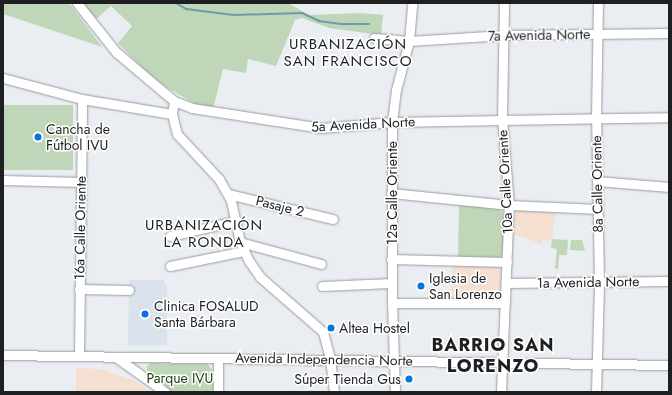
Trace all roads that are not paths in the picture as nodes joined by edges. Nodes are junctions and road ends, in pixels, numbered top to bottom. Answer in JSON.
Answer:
{"nodes":[{"id":1,"x":77,"y":3,"type":"edge"},
{"id":2,"x":412,"y":3,"type":"edge"},
{"id":3,"x":504,"y":3,"type":"edge"},
{"id":4,"x":598,"y":3,"type":"edge"},
{"id":5,"x":669,"y":33,"type":"edge"},
{"id":6,"x":504,"y":34,"type":"junction"},
{"id":7,"x":597,"y":35,"type":"junction"},
{"id":8,"x":374,"y":38,"type":"dead end"},
{"id":9,"x":409,"y":41,"type":"junction"},
{"id":10,"x":3,"y":78,"type":"edge"},
{"id":11,"x":82,"y":99,"type":"junction"},
{"id":12,"x":174,"y":101,"type":"junction"},
{"id":13,"x":172,"y":114,"type":"junction"},
{"id":14,"x":596,"y":117,"type":"junction"},
{"id":15,"x":669,"y":117,"type":"edge"},
{"id":16,"x":502,"y":118,"type":"junction"},
{"id":17,"x":392,"y":122,"type":"junction"},
{"id":18,"x":3,"y":180,"type":"edge"},
{"id":19,"x":597,"y":180,"type":"junction"},
{"id":20,"x":81,"y":182,"type":"junction"},
{"id":21,"x":669,"y":187,"type":"edge"},
{"id":22,"x":391,"y":193,"type":"junction"},
{"id":23,"x":228,"y":194,"type":"junction"},
{"id":24,"x":509,"y":205,"type":"junction"},
{"id":25,"x":598,"y":209,"type":"junction"},
{"id":26,"x":333,"y":219,"type":"dead end"},
{"id":27,"x":236,"y":221,"type":"junction"},
{"id":28,"x":170,"y":236,"type":"dead end"},
{"id":29,"x":240,"y":242,"type":"junction"},
{"id":30,"x":244,"y":251,"type":"junction"},
{"id":31,"x":391,"y":259,"type":"junction"},
{"id":32,"x":507,"y":262,"type":"junction"},
{"id":33,"x":321,"y":264,"type":"dead end"},
{"id":34,"x":170,"y":266,"type":"dead end"},
{"id":35,"x":669,"y":281,"type":"edge"},
{"id":36,"x":391,"y":283,"type":"junction"},
{"id":37,"x":507,"y":283,"type":"junction"},
{"id":38,"x":599,"y":283,"type":"junction"},
{"id":39,"x":322,"y":286,"type":"dead end"},
{"id":40,"x":80,"y":289,"type":"junction"},
{"id":41,"x":129,"y":290,"type":"dead end"},
{"id":42,"x":392,"y":303,"type":"junction"},
{"id":43,"x":505,"y":303,"type":"junction"},
{"id":44,"x":3,"y":355,"type":"edge"},
{"id":45,"x":79,"y":356,"type":"junction"},
{"id":46,"x":115,"y":357,"type":"junction"},
{"id":47,"x":218,"y":358,"type":"junction"},
{"id":48,"x":330,"y":359,"type":"junction"},
{"id":49,"x":394,"y":360,"type":"junction"},
{"id":50,"x":503,"y":361,"type":"junction"},
{"id":51,"x":597,"y":365,"type":"junction"},
{"id":52,"x":669,"y":365,"type":"edge"},
{"id":53,"x":165,"y":392,"type":"edge"},
{"id":54,"x":218,"y":392,"type":"edge"},
{"id":55,"x":334,"y":392,"type":"edge"},
{"id":56,"x":395,"y":392,"type":"edge"},
{"id":57,"x":501,"y":392,"type":"edge"},
{"id":58,"x":596,"y":392,"type":"edge"}],
"edges":[{"from":1,"to":12,"type":"street","name":"5a Avenida Norte"},
{"from":2,"to":9,"type":"street","name":"12a Calle Oriente"},
{"from":3,"to":6,"type":"street","name":"10a Calle Oriente"},
{"from":4,"to":7,"type":"street","name":"8a Calle Oriente"},
{"from":5,"to":7,"type":"street","name":"7a Avenida Norte"},
{"from":6,"to":7,"type":"street","name":"7a Avenida Norte"},
{"from":6,"to":9,"type":"street","name":"7a Avenida Norte"},
{"from":6,"to":16,"type":"street","name":"10a Calle Oriente"},
{"from":7,"to":14,"type":"street","name":"8a Calle Oriente"},
{"from":8,"to":9,"type":"street","name":"7a Avenida Norte"},
{"from":9,"to":17,"type":"street","name":"12a Calle Oriente"},
{"from":10,"to":11,"type":"street"},
{"from":11,"to":13,"type":"street"},
{"from":11,"to":20,"type":"street","name":"16a Calle Oriente"},
{"from":12,"to":13,"type":"street"},
{"from":12,"to":17,"type":"street","name":"5a Avenida Norte"},
{"from":13,"to":23,"type":"street"},
{"from":14,"to":15,"type":"street","name":"5a Avenida Norte"},
{"from":14,"to":16,"type":"street","name":"5a Avenida Norte"},
{"from":14,"to":19,"type":"street","name":"8a Calle Oriente"},
{"from":16,"to":17,"type":"street","name":"5a Avenida Norte"},
{"from":16,"to":24,"type":"street","name":"10a Calle Oriente"},
{"from":17,"to":22,"type":"street","name":"12a Calle Oriente"},
{"from":18,"to":20,"type":"street"},
{"from":19,"to":21,"type":"street"},
{"from":19,"to":25,"type":"street","name":"8a Calle Oriente"},
{"from":20,"to":40,"type":"street","name":"16a Calle Oriente"},
{"from":22,"to":24,"type":"street"},
{"from":22,"to":31,"type":"street","name":"12a Calle Oriente"},
{"from":23,"to":26,"type":"street","name":"Pasaje 2"},
{"from":23,"to":27,"type":"street"},
{"from":24,"to":25,"type":"street"},
{"from":24,"to":32,"type":"street","name":"10a Calle Oriente"},
{"from":25,"to":38,"type":"street","name":"8a Calle Oriente"},
{"from":27,"to":28,"type":"street"},
{"from":27,"to":29,"type":"street"},
{"from":29,"to":30,"type":"street"},
{"from":29,"to":33,"type":"street"},
{"from":30,"to":34,"type":"street"},
{"from":30,"to":48,"type":"street"},
{"from":31,"to":32,"type":"street"},
{"from":31,"to":36,"type":"street","name":"12a Calle Oriente"},
{"from":32,"to":37,"type":"street","name":"10a Calle Oriente"},
{"from":35,"to":38,"type":"street","name":"1a Avenida Norte"},
{"from":36,"to":39,"type":"street"},
{"from":36,"to":42,"type":"street","name":"12a Calle Oriente"},
{"from":37,"to":38,"type":"street","name":"1a Avenida Norte"},
{"from":37,"to":43,"type":"street","name":"10a Calle Oriente"},
{"from":38,"to":51,"type":"street","name":"8a Calle Oriente"},
{"from":40,"to":41,"type":"street"},
{"from":40,"to":45,"type":"street","name":"16a Calle Oriente"},
{"from":42,"to":43,"type":"street"},
{"from":42,"to":49,"type":"street","name":"12a Calle Oriente"},
{"from":43,"to":50,"type":"street","name":"10a Calle Oriente"},
{"from":44,"to":45,"type":"street","name":"Avenida Independencia Norte"},
{"from":45,"to":46,"type":"street","name":"Avenida Independencia Norte"},
{"from":46,"to":47,"type":"street","name":"Avenida Independencia Norte"},
{"from":46,"to":53,"type":"street"},
{"from":47,"to":48,"type":"street","name":"Avenida Independencia Norte"},
{"from":47,"to":54,"type":"street"},
{"from":48,"to":49,"type":"street","name":"Avenida Independencia Norte"},
{"from":48,"to":55,"type":"street"},
{"from":49,"to":50,"type":"street","name":"Avenida Independencia Norte"},
{"from":49,"to":56,"type":"street","name":"12a Calle Oriente"},
{"from":50,"to":51,"type":"street","name":"Avenida Independencia Norte"},
{"from":50,"to":57,"type":"street","name":"10a Calle Oriente"},
{"from":51,"to":52,"type":"street","name":"Avenida Independencia Norte"},
{"from":51,"to":58,"type":"street","name":"8a Calle Oriente"}]}
